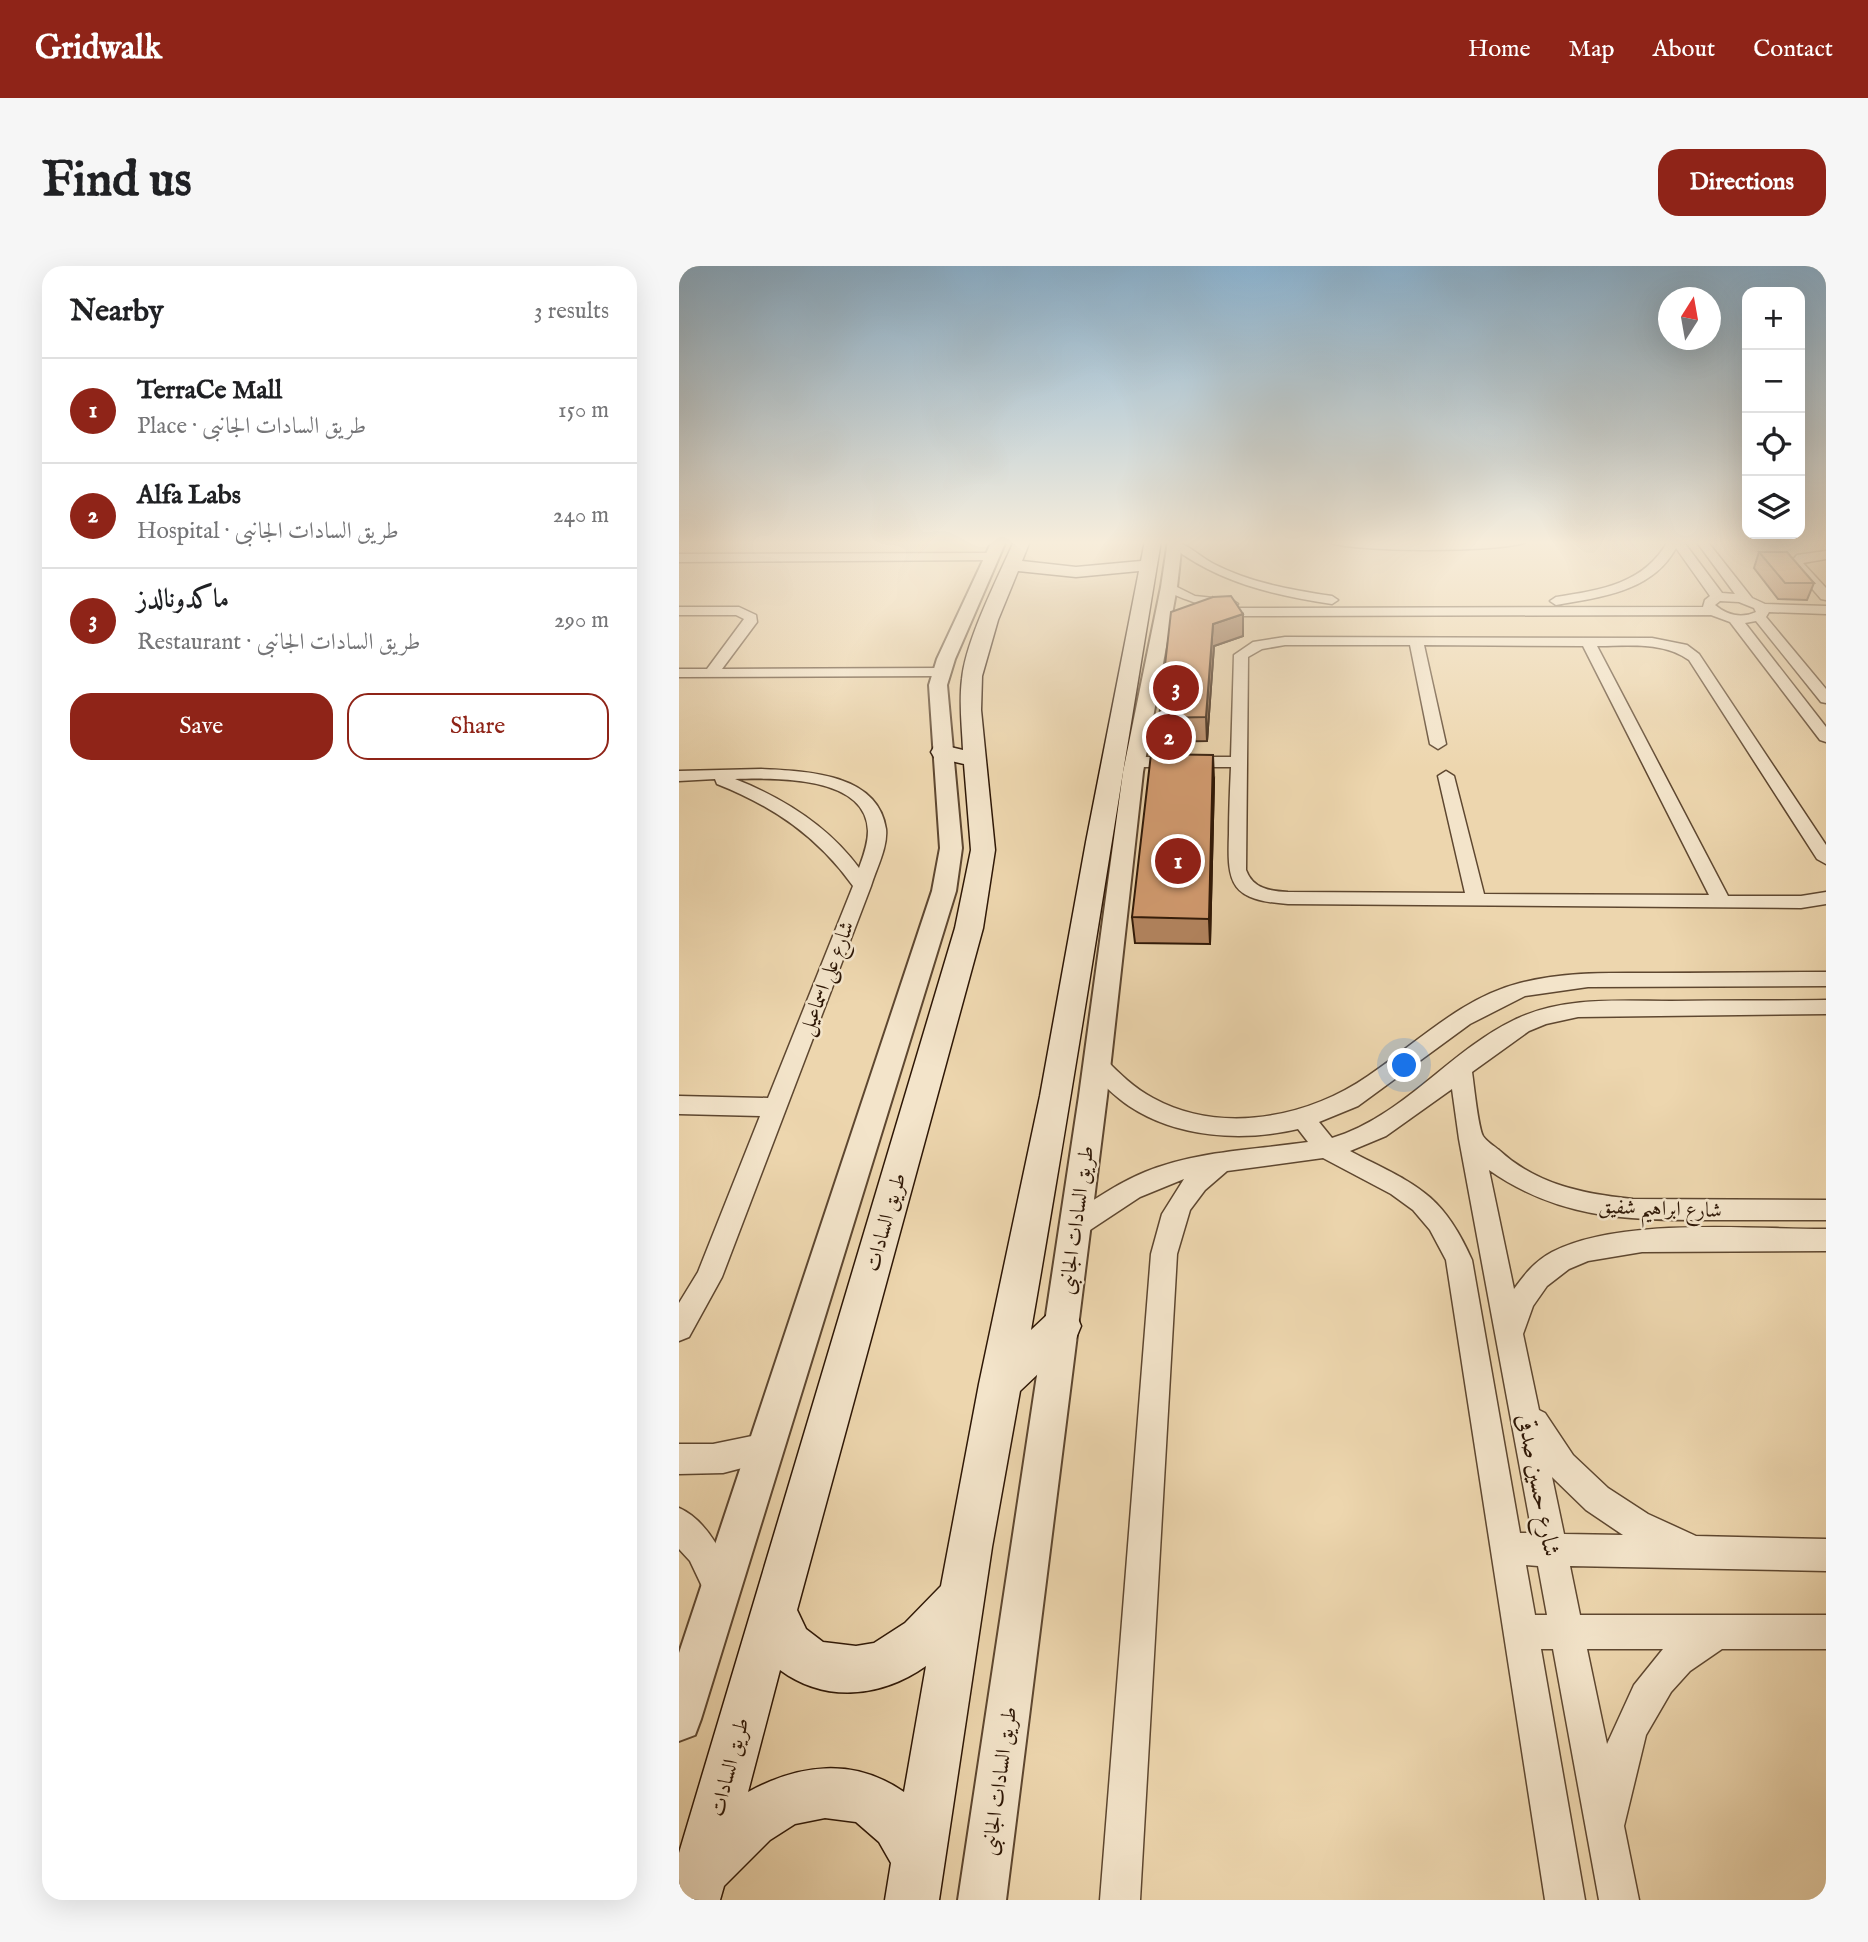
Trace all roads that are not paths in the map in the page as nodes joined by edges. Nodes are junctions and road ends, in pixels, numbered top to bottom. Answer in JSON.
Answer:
{"nodes":[{"id":1,"x":750,"y":617,"type":"edge"},
{"id":2,"x":978,"y":617,"type":"edge"},
{"id":3,"x":1152,"y":617,"type":"edge"},
{"id":4,"x":1169,"y":617,"type":"edge"},
{"id":5,"x":1504,"y":617,"type":"edge"},
{"id":6,"x":1737,"y":617,"type":"edge"},
{"id":7,"x":1765,"y":617,"type":"edge"},
{"id":8,"x":1734,"y":618,"type":"joint"},
{"id":9,"x":976,"y":622,"type":"junction"},
{"id":10,"x":1416,"y":642,"type":"junction"},
{"id":11,"x":1514,"y":642,"type":"junction"},
{"id":12,"x":1588,"y":642,"type":"junction"},
{"id":13,"x":679,"y":673,"type":"edge"},
{"id":14,"x":711,"y":676,"type":"junction"},
{"id":15,"x":1140,"y":676,"type":"junction"},
{"id":16,"x":940,"y":678,"type":"junction"},
{"id":17,"x":685,"y":686,"type":"edge"},
{"id":18,"x":1826,"y":699,"type":"edge"},
{"id":19,"x":1826,"y":737,"type":"edge"},
{"id":20,"x":1438,"y":744,"type":"dead end"},
{"id":21,"x":942,"y":752,"type":"junction"},
{"id":22,"x":977,"y":760,"type":"junction"},
{"id":23,"x":1135,"y":762,"type":"junction"},
{"id":24,"x":1238,"y":762,"type":"junction"},
{"id":25,"x":679,"y":776,"type":"edge"},
{"id":26,"x":710,"y":776,"type":"junction"},
{"id":27,"x":1446,"y":776,"type":"dead end"},
{"id":28,"x":1110,"y":851,"type":"junction"},
{"id":29,"x":1826,"y":859,"type":"edge"},
{"id":30,"x":862,"y":886,"type":"junction"},
{"id":31,"x":1826,"y":898,"type":"edge"},
{"id":32,"x":1476,"y":900,"type":"junction"},
{"id":33,"x":1722,"y":902,"type":"junction"},
{"id":34,"x":1826,"y":979,"type":"edge"},
{"id":35,"x":1652,"y":980,"type":"junction"},
{"id":36,"x":1826,"y":1007,"type":"edge"},
{"id":37,"x":1663,"y":1008,"type":"junction"},
{"id":38,"x":1095,"y":1064,"type":"junction"},
{"id":39,"x":1460,"y":1070,"type":"junction"},
{"id":40,"x":679,"y":1105,"type":"edge"},
{"id":41,"x":775,"y":1107,"type":"junction"},
{"id":42,"x":1304,"y":1120,"type":"junction"},
{"id":43,"x":1471,"y":1139,"type":"junction"},
{"id":44,"x":1327,"y":1148,"type":"junction"},
{"id":45,"x":1221,"y":1162,"type":"junction"},
{"id":46,"x":1826,"y":1210,"type":"edge"},
{"id":47,"x":1075,"y":1226,"type":"junction"},
{"id":48,"x":1826,"y":1240,"type":"edge"},
{"id":49,"x":1062,"y":1326,"type":"junction"},
{"id":50,"x":679,"y":1328,"type":"edge"},
{"id":51,"x":1509,"y":1335,"type":"junction"},
{"id":52,"x":999,"y":1384,"type":"junction"},
{"id":53,"x":1523,"y":1402,"type":"junction"},
{"id":54,"x":766,"y":1448,"type":"junction"},
{"id":55,"x":679,"y":1459,"type":"edge"},
{"id":56,"x":679,"y":1524,"type":"edge"},
{"id":57,"x":1508,"y":1549,"type":"junction"},
{"id":58,"x":1551,"y":1549,"type":"junction"},
{"id":59,"x":1700,"y":1552,"type":"junction"},
{"id":60,"x":1826,"y":1555,"type":"edge"},
{"id":61,"x":721,"y":1589,"type":"junction"},
{"id":62,"x":961,"y":1598,"type":"junction"},
{"id":63,"x":774,"y":1612,"type":"junction"},
{"id":64,"x":1521,"y":1632,"type":"junction"},
{"id":65,"x":1567,"y":1632,"type":"junction"},
{"id":66,"x":1718,"y":1632,"type":"junction"},
{"id":67,"x":1826,"y":1632,"type":"edge"},
{"id":68,"x":679,"y":1719,"type":"edge"},
{"id":69,"x":1606,"y":1833,"type":"junction"},
{"id":70,"x":915,"y":1881,"type":"edge"},
{"id":71,"x":697,"y":1887,"type":"edge"},
{"id":72,"x":982,"y":1900,"type":"edge"},
{"id":73,"x":1120,"y":1900,"type":"edge"},
{"id":74,"x":1565,"y":1900,"type":"edge"},
{"id":75,"x":1619,"y":1900,"type":"edge"}],
"edges":[{"from":1,"to":14,"type":"street"},
{"from":2,"to":9,"type":"main road","name":"طريق السادات"},
{"from":3,"to":15,"type":"main road"},
{"from":4,"to":15,"type":"street","name":"طريق السادات الجانبى"},
{"from":5,"to":11,"type":"street"},
{"from":6,"to":8,"type":"street"},
{"from":7,"to":18,"type":"street"},
{"from":8,"to":19,"type":"street"},
{"from":9,"to":16,"type":"street"},
{"from":9,"to":22,"type":"main road","name":"طريق السادات"},
{"from":10,"to":11,"type":"street"},
{"from":10,"to":20,"type":"street"},
{"from":10,"to":24,"type":"street"},
{"from":11,"to":12,"type":"street"},
{"from":12,"to":29,"type":"street"},
{"from":12,"to":33,"type":"street"},
{"from":13,"to":14,"type":"street"},
{"from":14,"to":16,"type":"street"},
{"from":14,"to":17,"type":"street"},
{"from":15,"to":23,"type":"street","name":"طريق السادات الجانبى"},
{"from":15,"to":28,"type":"main road"},
{"from":16,"to":21,"type":"street"},
{"from":21,"to":22,"type":"main road"},
{"from":21,"to":54,"type":"street"},
{"from":22,"to":63,"type":"main road","name":"طريق السادات"},
{"from":23,"to":24,"type":"street"},
{"from":23,"to":28,"type":"street","name":"طريق السادات الجانبى"},
{"from":24,"to":32,"type":"street"},
{"from":25,"to":26,"type":"street","name":"شارع على اسماعيل"},
{"from":26,"to":30,"type":"street"},
{"from":26,"to":30,"type":"street","name":"شارع على اسماعيل"},
{"from":27,"to":32,"type":"street"},
{"from":28,"to":38,"type":"street","name":"طريق السادات الجانبى"},
{"from":28,"to":52,"type":"main road"},
{"from":30,"to":41,"type":"street","name":"شارع على اسماعيل"},
{"from":31,"to":33,"type":"street"},
{"from":32,"to":33,"type":"street"},
{"from":34,"to":35,"type":"street"},
{"from":35,"to":37,"type":"street"},
{"from":35,"to":42,"type":"street"},
{"from":36,"to":37,"type":"street"},
{"from":37,"to":39,"type":"street"},
{"from":38,"to":42,"type":"street"},
{"from":38,"to":47,"type":"street","name":"طريق السادات الجانبى"},
{"from":39,"to":43,"type":"street","name":"شارع حسين صدقى"},
{"from":39,"to":44,"type":"street"},
{"from":40,"to":41,"type":"street"},
{"from":41,"to":50,"type":"street","name":"شارع على اسماعيل"},
{"from":42,"to":44,"type":"street"},
{"from":43,"to":46,"type":"street","name":"شارع ابراهيم شفيق"},
{"from":43,"to":51,"type":"street","name":"شارع حسين صدقى"},
{"from":44,"to":45,"type":"street"},
{"from":44,"to":57,"type":"street","name":"شارع حسين صدقى"},
{"from":45,"to":47,"type":"street"},
{"from":45,"to":73,"type":"street"},
{"from":47,"to":49,"type":"street","name":"طريق السادات الجانبى"},
{"from":48,"to":51,"type":"street","name":"شارع ابراهيم شفيق"},
{"from":49,"to":52,"type":"main road"},
{"from":49,"to":72,"type":"street","name":"طريق السادات الجانبى"},
{"from":51,"to":53,"type":"street","name":"شارع حسين صدقى"},
{"from":52,"to":62,"type":"main road"},
{"from":53,"to":58,"type":"street","name":"شارع حسين صدقى"},
{"from":53,"to":59,"type":"street"},
{"from":54,"to":55,"type":"street"},
{"from":54,"to":61,"type":"street"},
{"from":56,"to":61,"type":"street"},
{"from":57,"to":58,"type":"street"},
{"from":57,"to":64,"type":"street","name":"شارع حسين صدقى"},
{"from":58,"to":59,"type":"street"},
{"from":58,"to":65,"type":"street","name":"شارع حسين صدقى"},
{"from":59,"to":60,"type":"street"},
{"from":61,"to":68,"type":"street"},
{"from":62,"to":63,"type":"main road"},
{"from":62,"to":70,"type":"main road"},
{"from":63,"to":71,"type":"main road","name":"طريق السادات"},
{"from":64,"to":65,"type":"street"},
{"from":64,"to":74,"type":"street","name":"شارع حسين صدقى"},
{"from":65,"to":66,"type":"street"},
{"from":65,"to":69,"type":"street","name":"شارع حسين صدقى"},
{"from":66,"to":67,"type":"street"},
{"from":66,"to":69,"type":"street"},
{"from":69,"to":75,"type":"street","name":"شارع حسين صدقى"},
{"from":70,"to":71,"type":"main road"}]}
